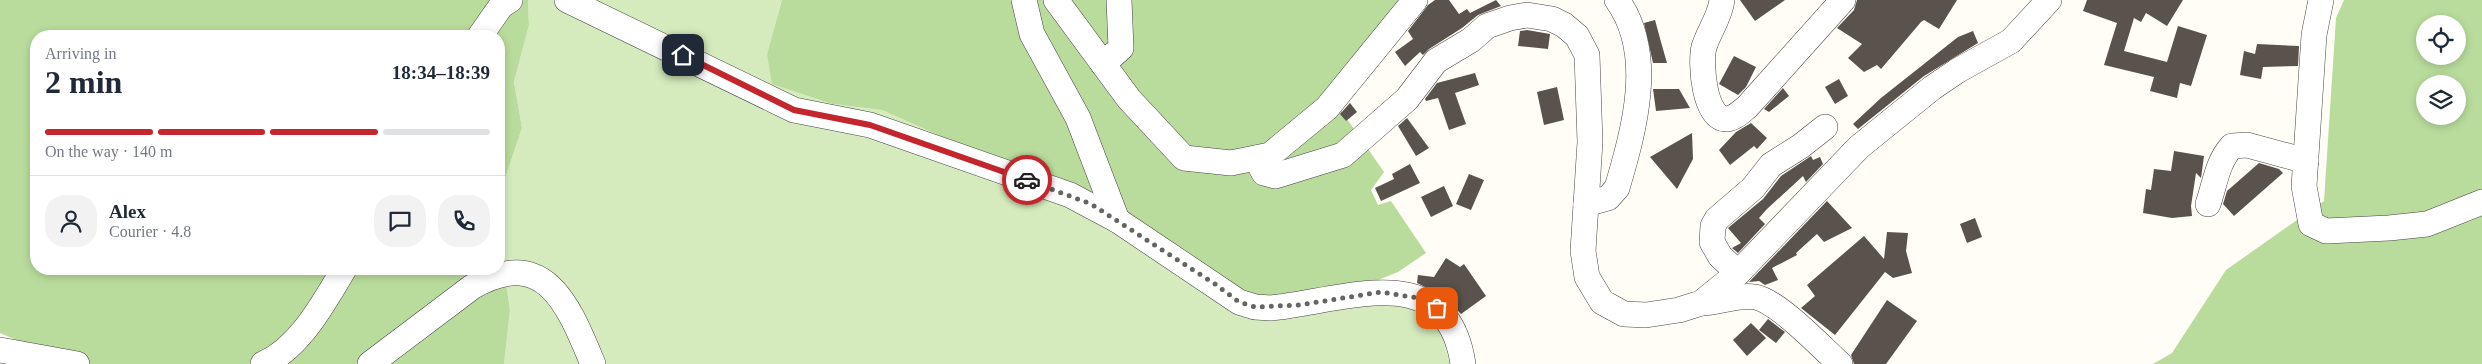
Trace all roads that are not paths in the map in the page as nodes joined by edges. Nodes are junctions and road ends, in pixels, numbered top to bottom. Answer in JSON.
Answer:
{"nodes":[{"id":1,"x":510,"y":0,"type":"edge"},
{"id":2,"x":567,"y":0,"type":"edge"},
{"id":3,"x":1024,"y":0,"type":"edge"},
{"id":4,"x":1056,"y":0,"type":"edge"},
{"id":5,"x":1119,"y":0,"type":"edge"},
{"id":6,"x":1415,"y":0,"type":"edge"},
{"id":7,"x":1617,"y":0,"type":"edge"},
{"id":8,"x":1722,"y":0,"type":"edge"},
{"id":9,"x":1843,"y":0,"type":"edge"},
{"id":10,"x":2050,"y":0,"type":"edge"},
{"id":11,"x":2321,"y":0,"type":"edge"},
{"id":12,"x":1535,"y":7,"type":"edge"},
{"id":13,"x":484,"y":30,"type":"edge"},
{"id":14,"x":1103,"y":64,"type":"junction"},
{"id":15,"x":1825,"y":127,"type":"dead end"},
{"id":16,"x":1256,"y":158,"type":"junction"},
{"id":17,"x":2306,"y":161,"type":"junction"},
{"id":18,"x":2482,"y":202,"type":"edge"},
{"id":19,"x":1586,"y":204,"type":"junction"},
{"id":20,"x":2208,"y":204,"type":"dead end"},
{"id":21,"x":1117,"y":220,"type":"junction"},
{"id":22,"x":505,"y":273,"type":"edge"},
{"id":23,"x":1738,"y":273,"type":"junction"},
{"id":24,"x":340,"y":275,"type":"edge"},
{"id":25,"x":498,"y":275,"type":"edge"},
{"id":26,"x":1701,"y":303,"type":"junction"},
{"id":27,"x":0,"y":350,"type":"edge"},
{"id":28,"x":28,"y":364,"type":"edge"},
{"id":29,"x":77,"y":364,"type":"edge"},
{"id":30,"x":263,"y":364,"type":"edge"},
{"id":31,"x":370,"y":364,"type":"edge"},
{"id":32,"x":593,"y":364,"type":"edge"},
{"id":33,"x":1463,"y":364,"type":"edge"},
{"id":34,"x":1840,"y":364,"type":"edge"}],
"edges":[{"from":1,"to":13,"type":"street"},
{"from":2,"to":21,"type":"street"},
{"from":3,"to":21,"type":"street"},
{"from":4,"to":14,"type":"street"},
{"from":5,"to":14,"type":"street"},
{"from":6,"to":16,"type":"street"},
{"from":7,"to":19,"type":"street"},
{"from":8,"to":9,"type":"street"},
{"from":10,"to":23,"type":"street"},
{"from":11,"to":17,"type":"street"},
{"from":12,"to":16,"type":"street"},
{"from":12,"to":19,"type":"street"},
{"from":14,"to":16,"type":"street"},
{"from":15,"to":23,"type":"street"},
{"from":17,"to":18,"type":"street"},
{"from":17,"to":20,"type":"street"},
{"from":19,"to":26,"type":"street"},
{"from":21,"to":33,"type":"street"},
{"from":22,"to":32,"type":"street"},
{"from":23,"to":26,"type":"street"},
{"from":24,"to":30,"type":"street"},
{"from":25,"to":31,"type":"street"},
{"from":26,"to":34,"type":"street"},
{"from":27,"to":28,"type":"street"},
{"from":27,"to":29,"type":"street"}]}
